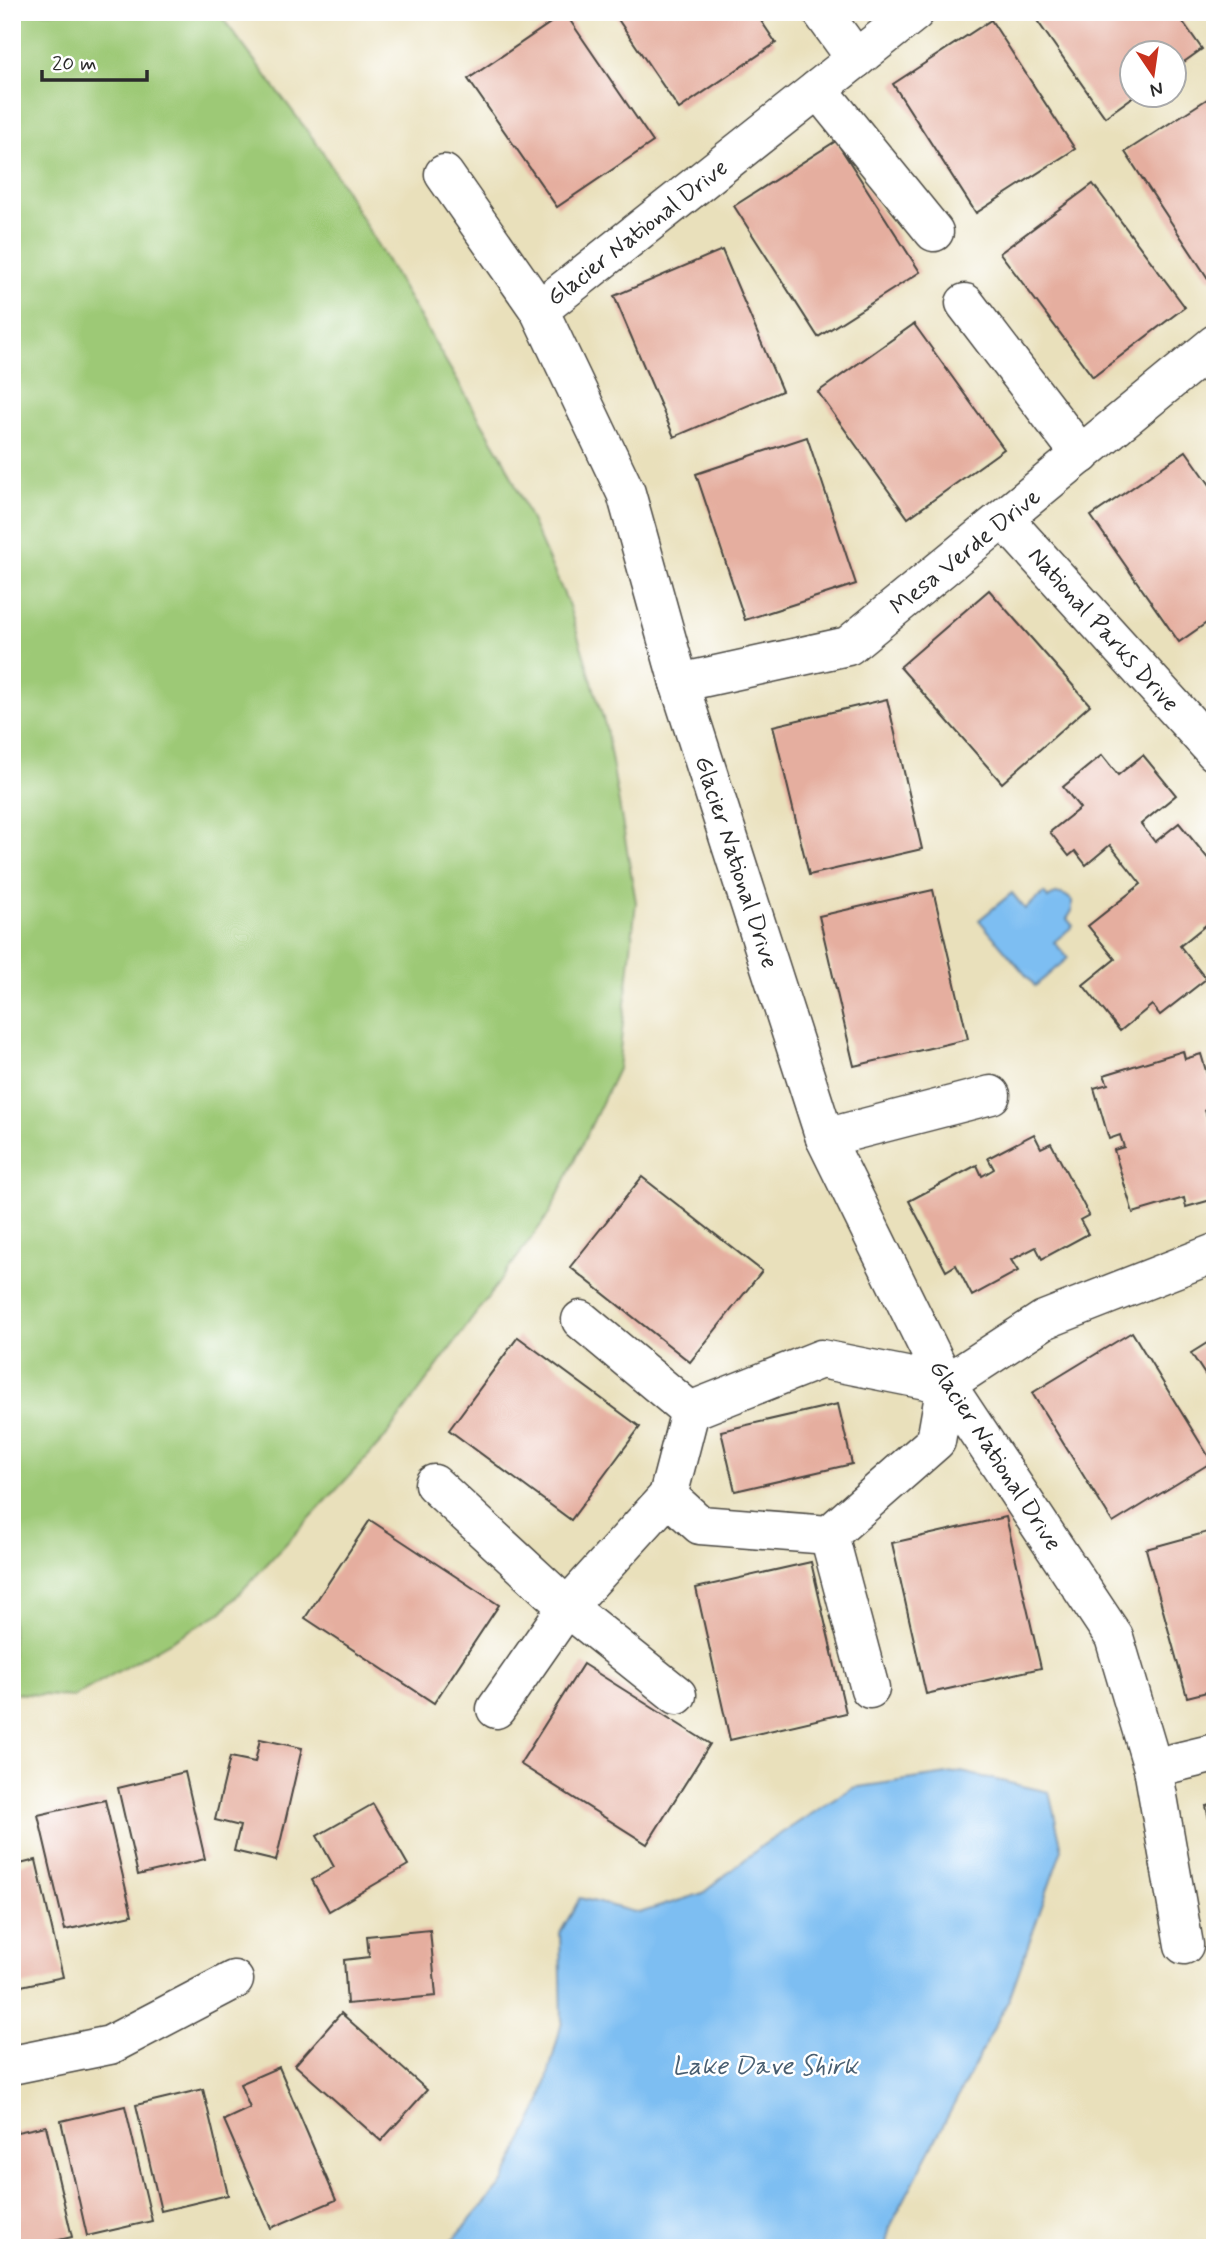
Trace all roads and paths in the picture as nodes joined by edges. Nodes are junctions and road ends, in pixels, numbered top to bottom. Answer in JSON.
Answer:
{"nodes":[{"id":1,"x":822,"y":12,"type":"edge"},
{"id":2,"x":915,"y":12,"type":"edge"},
{"id":3,"x":856,"y":59,"type":"junction"},
{"id":4,"x":818,"y":89,"type":"junction"},
{"id":5,"x":444,"y":174,"type":"dead end"},
{"id":6,"x":934,"y":232,"type":"dead end"},
{"id":7,"x":965,"y":303,"type":"dead end"},
{"id":8,"x":539,"y":310,"type":"junction"},
{"id":9,"x":1215,"y":344,"type":"edge"},
{"id":10,"x":1081,"y":455,"type":"junction"},
{"id":11,"x":1004,"y":519,"type":"junction"},
{"id":12,"x":679,"y":683,"type":"junction"},
{"id":13,"x":1211,"y":739,"type":"edge"},
{"id":14,"x":991,"y":1095,"type":"dead end"},
{"id":15,"x":825,"y":1138,"type":"junction"},
{"id":16,"x":1215,"y":1254,"type":"edge"},
{"id":17,"x":581,"y":1320,"type":"dead end"},
{"id":18,"x":946,"y":1384,"type":"junction"},
{"id":19,"x":691,"y":1411,"type":"junction"},
{"id":20,"x":434,"y":1484,"type":"dead end"},
{"id":21,"x":668,"y":1496,"type":"junction"},
{"id":22,"x":829,"y":1535,"type":"junction"},
{"id":23,"x":567,"y":1607,"type":"junction"},
{"id":24,"x":870,"y":1689,"type":"dead end"},
{"id":25,"x":677,"y":1695,"type":"dead end"},
{"id":26,"x":496,"y":1709,"type":"dead end"},
{"id":27,"x":1215,"y":1753,"type":"edge"},
{"id":28,"x":1153,"y":1768,"type":"junction"},
{"id":29,"x":1184,"y":1945,"type":"dead end"},
{"id":30,"x":234,"y":1980,"type":"dead end"},
{"id":31,"x":12,"y":2065,"type":"edge"}],
"edges":[{"from":1,"to":3,"type":"street"},
{"from":2,"to":3,"type":"street","name":"Glacier National Drive"},
{"from":3,"to":4,"type":"street","name":"Glacier National Drive"},
{"from":4,"to":6,"type":"street"},
{"from":4,"to":8,"type":"street","name":"Glacier National Drive"},
{"from":5,"to":8,"type":"street"},
{"from":7,"to":10,"type":"street"},
{"from":8,"to":12,"type":"street","name":"Glacier National Drive"},
{"from":9,"to":10,"type":"street","name":"Mesa Verde Drive"},
{"from":10,"to":11,"type":"street","name":"Mesa Verde Drive"},
{"from":11,"to":12,"type":"street","name":"Mesa Verde Drive"},
{"from":11,"to":13,"type":"street","name":"National Parks Drive"},
{"from":12,"to":15,"type":"street","name":"Glacier National Drive"},
{"from":14,"to":15,"type":"street"},
{"from":15,"to":18,"type":"street","name":"Glacier National Drive"},
{"from":16,"to":18,"type":"street"},
{"from":17,"to":19,"type":"street"},
{"from":18,"to":19,"type":"street"},
{"from":18,"to":22,"type":"street"},
{"from":18,"to":28,"type":"street","name":"Glacier National Drive"},
{"from":19,"to":21,"type":"street"},
{"from":20,"to":23,"type":"street"},
{"from":21,"to":22,"type":"street"},
{"from":21,"to":23,"type":"street"},
{"from":22,"to":24,"type":"street"},
{"from":23,"to":25,"type":"street"},
{"from":23,"to":26,"type":"street"},
{"from":27,"to":28,"type":"street"},
{"from":28,"to":29,"type":"street","name":"Glacier National Drive"},
{"from":30,"to":31,"type":"street"}]}
